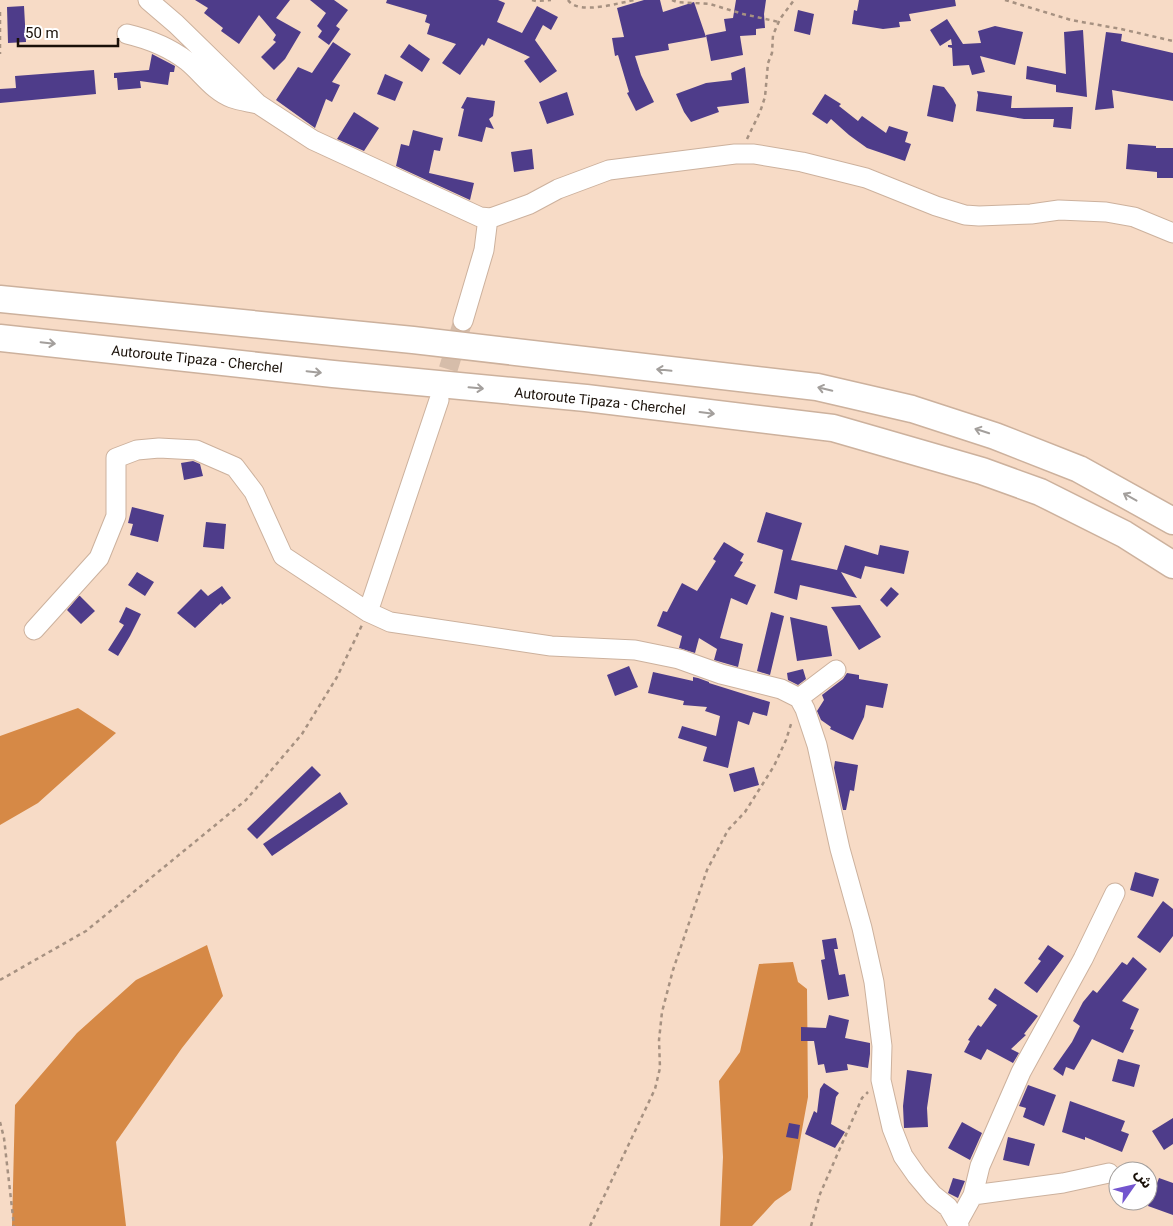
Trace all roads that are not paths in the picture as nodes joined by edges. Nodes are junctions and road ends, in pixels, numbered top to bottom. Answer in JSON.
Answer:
{"nodes":[{"id":1,"x":148,"y":0,"type":"edge"},
{"id":2,"x":127,"y":34,"type":"dead end"},
{"id":3,"x":258,"y":104,"type":"junction"},
{"id":4,"x":488,"y":218,"type":"junction"},
{"id":5,"x":1173,"y":233,"type":"edge"},
{"id":6,"x":0,"y":299,"type":"edge"},
{"id":7,"x":463,"y":320,"type":"tunnel mouth"},
{"id":8,"x":0,"y":338,"type":"edge"},
{"id":9,"x":439,"y":400,"type":"tunnel mouth"},
{"id":10,"x":1173,"y":521,"type":"edge"},
{"id":11,"x":1173,"y":565,"type":"edge"},
{"id":12,"x":368,"y":612,"type":"junction"},
{"id":13,"x":34,"y":630,"type":"dead end"},
{"id":14,"x":836,"y":670,"type":"dead end"},
{"id":15,"x":799,"y":698,"type":"junction"},
{"id":16,"x":1115,"y":893,"type":"dead end"},
{"id":17,"x":1108,"y":1173,"type":"edge"},
{"id":18,"x":973,"y":1195,"type":"junction"},
{"id":19,"x":958,"y":1224,"type":"edge"}],
"edges":[{"from":1,"to":3,"type":"street"},
{"from":2,"to":3,"type":"street"},
{"from":3,"to":4,"type":"street"},
{"from":4,"to":5,"type":"street"},
{"from":4,"to":7,"type":"street"},
{"from":10,"to":6,"type":"highway","one_way":true},
{"from":8,"to":11,"type":"highway","name":"Autoroute Tipaza - Cherchel","one_way":true},
{"from":9,"to":12,"type":"street"},
{"from":12,"to":13,"type":"street"},
{"from":12,"to":15,"type":"street"},
{"from":14,"to":15,"type":"street"},
{"from":15,"to":19,"type":"street"},
{"from":16,"to":18,"type":"street"},
{"from":17,"to":18,"type":"street"},
{"from":18,"to":19,"type":"street"}]}
